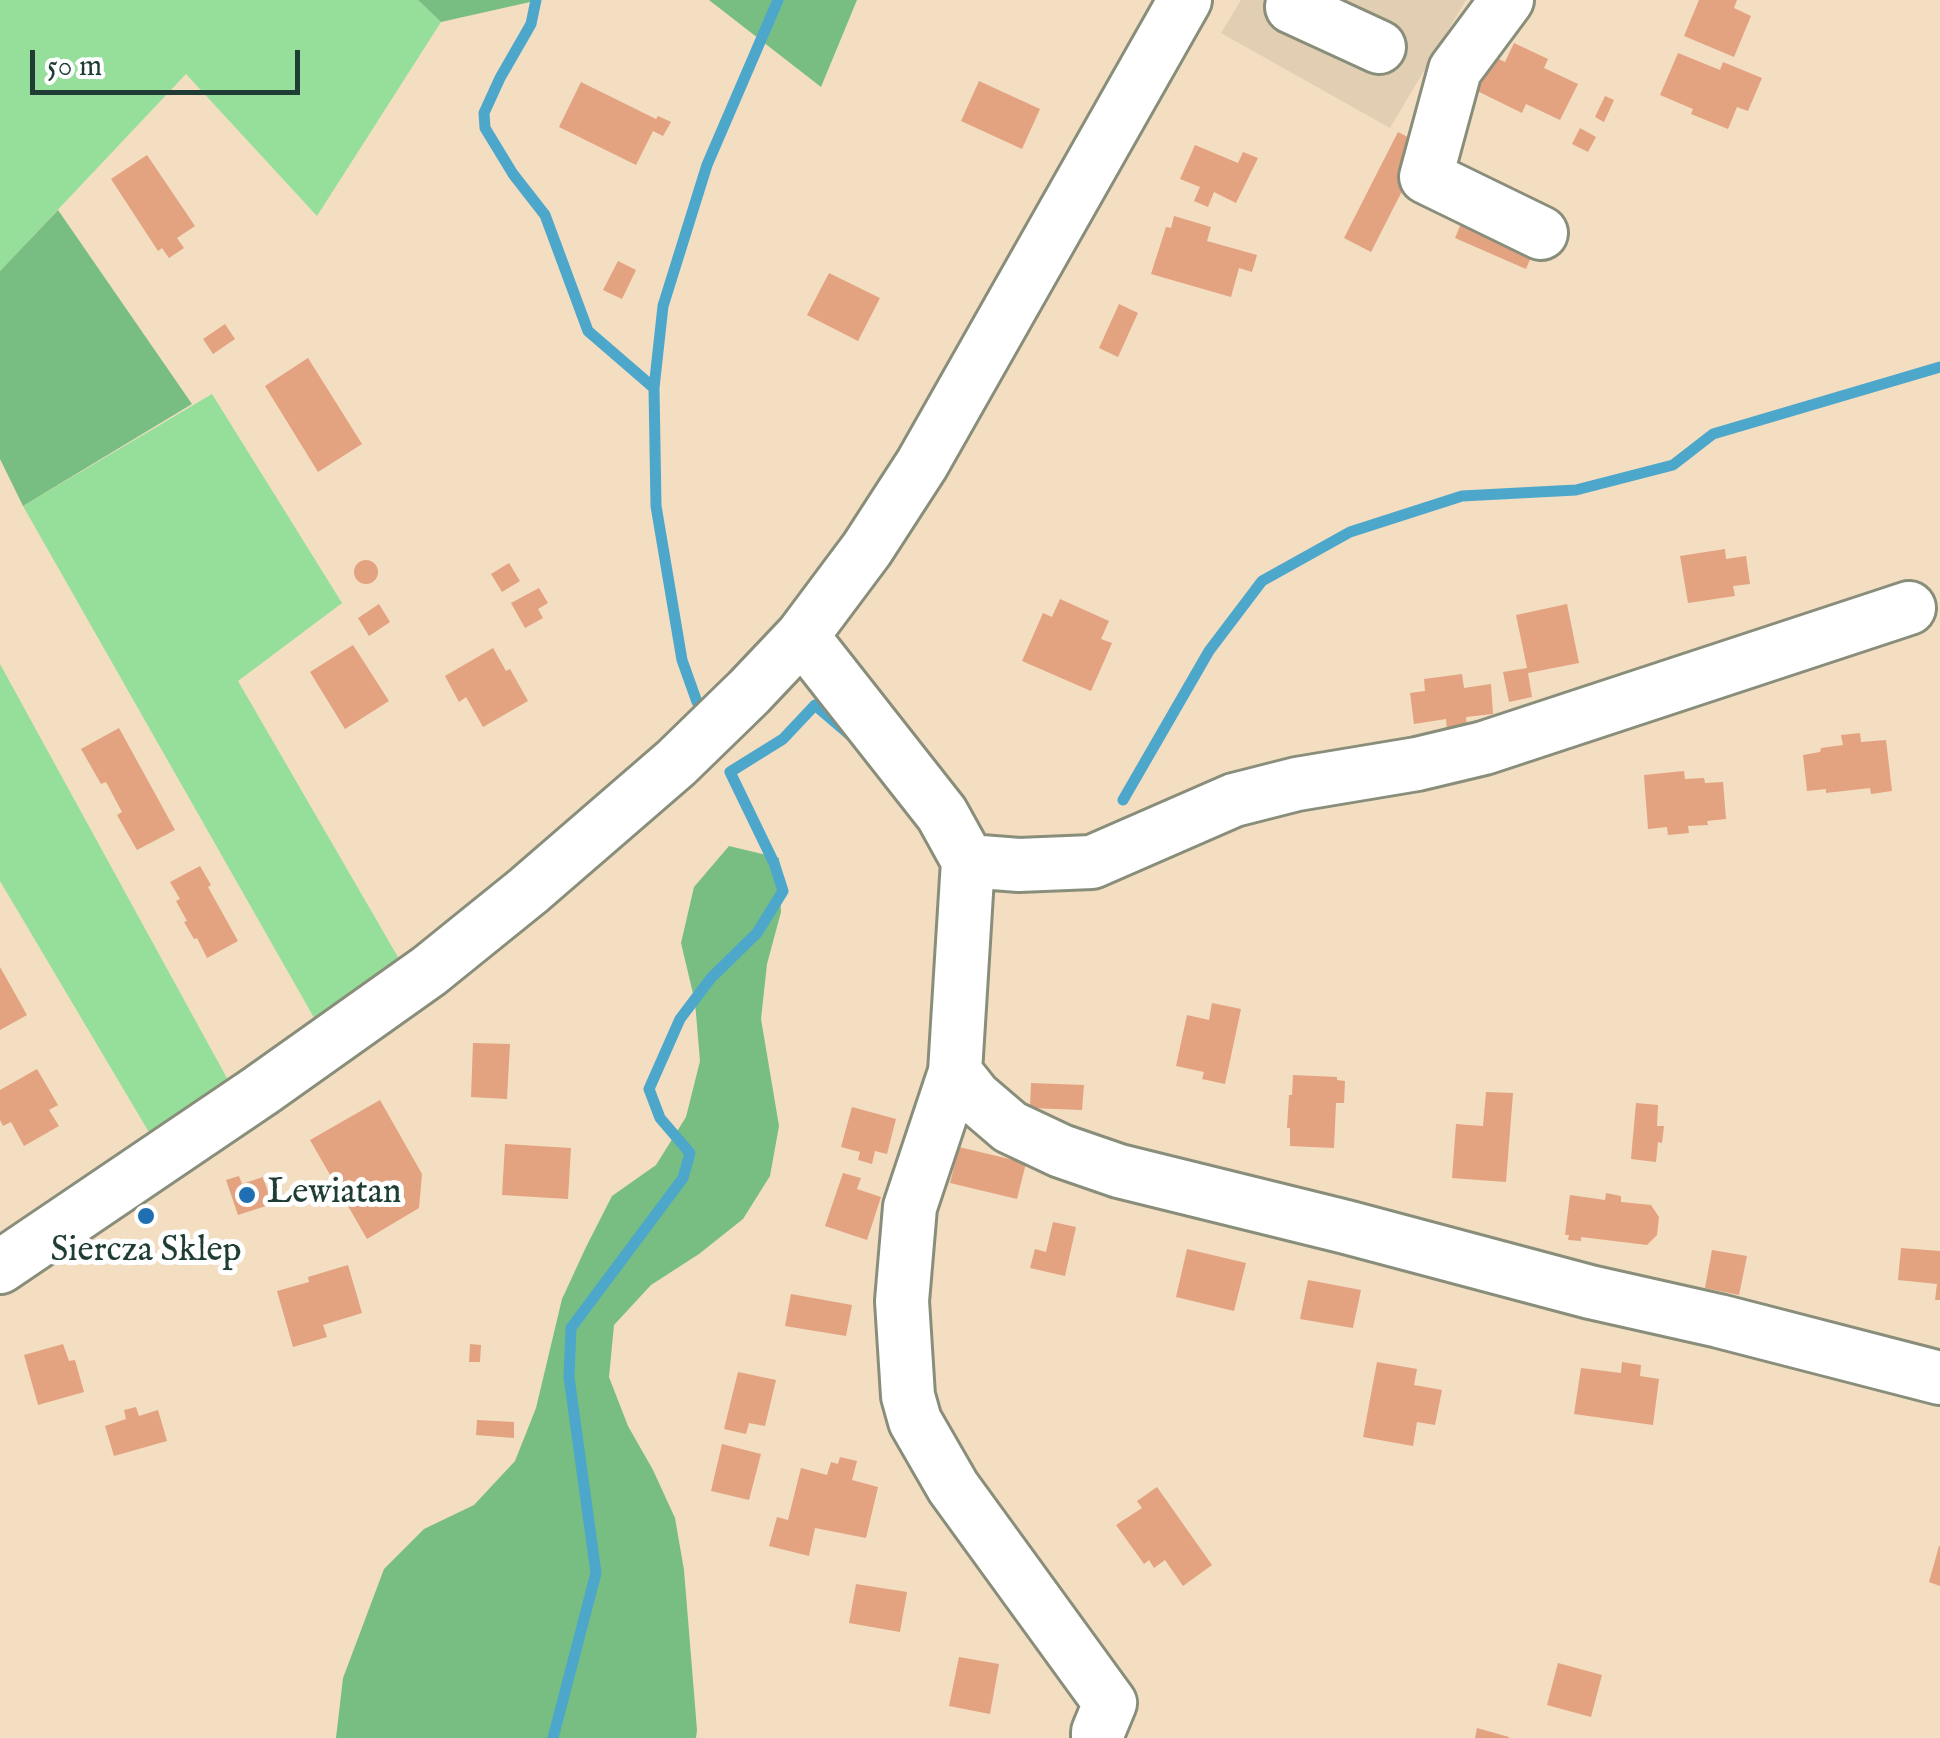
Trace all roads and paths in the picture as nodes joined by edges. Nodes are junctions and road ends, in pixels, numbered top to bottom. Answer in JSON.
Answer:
{"nodes":[{"id":1,"x":1185,"y":0,"type":"edge"},
{"id":2,"x":1296,"y":0,"type":"edge"},
{"id":3,"x":1507,"y":0,"type":"edge"},
{"id":4,"x":1379,"y":48,"type":"dead end"},
{"id":5,"x":1541,"y":233,"type":"dead end"},
{"id":6,"x":1908,"y":608,"type":"dead end"},
{"id":7,"x":802,"y":636,"type":"junction"},
{"id":8,"x":968,"y":860,"type":"junction"},
{"id":9,"x":955,"y":1072,"type":"junction"},
{"id":10,"x":0,"y":1267,"type":"edge"},
{"id":11,"x":1940,"y":1378,"type":"edge"},
{"id":12,"x":1104,"y":1721,"type":"edge"}],
"edges":[{"from":1,"to":7,"type":"street"},
{"from":2,"to":4,"type":"street"},
{"from":3,"to":5,"type":"street"},
{"from":6,"to":8,"type":"street"},
{"from":7,"to":8,"type":"street"},
{"from":7,"to":10,"type":"street"},
{"from":8,"to":9,"type":"street"},
{"from":9,"to":11,"type":"street"},
{"from":9,"to":12,"type":"street"}]}
